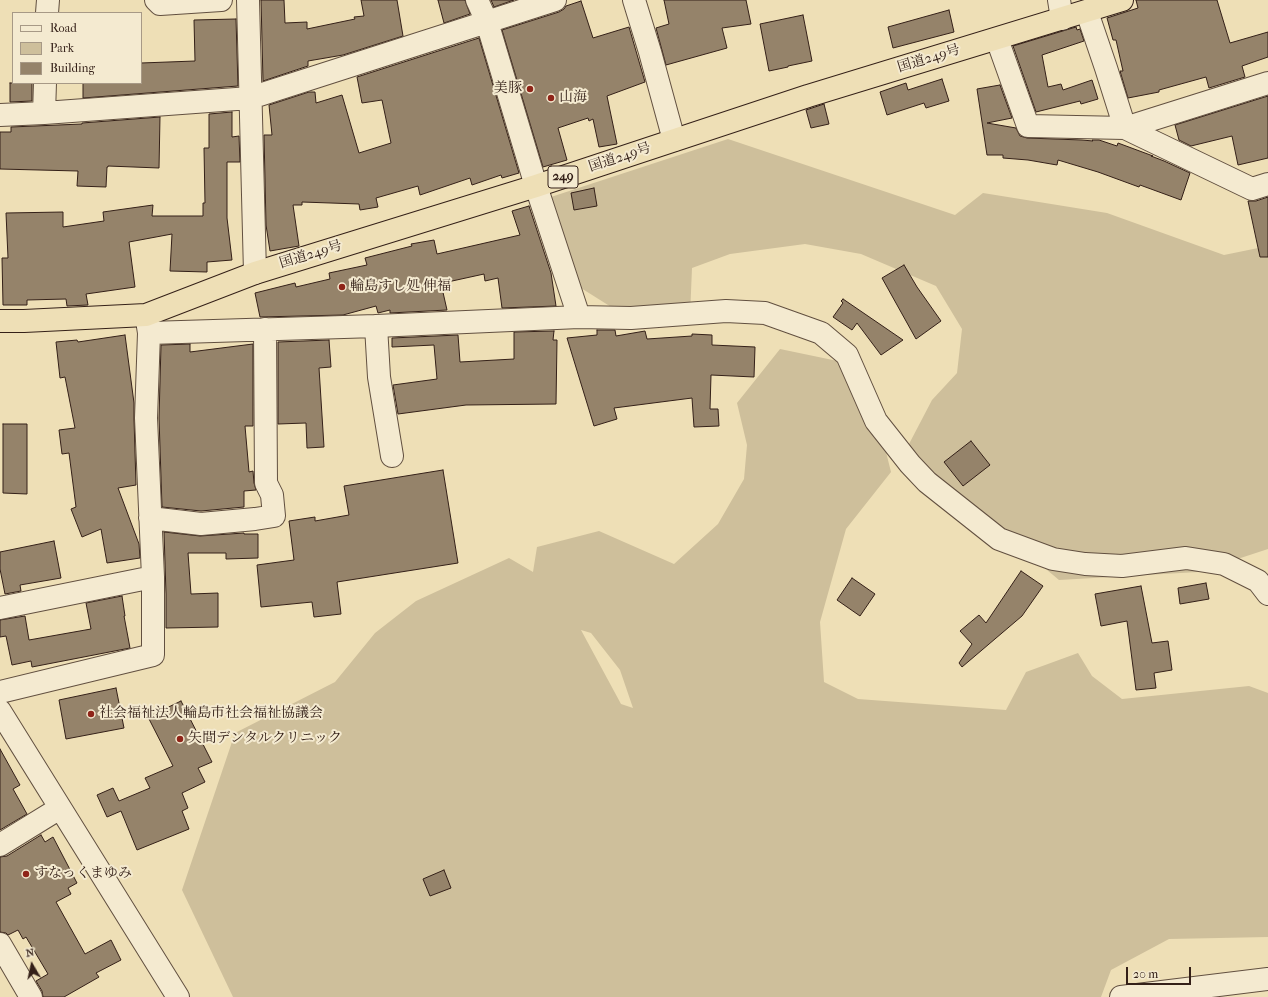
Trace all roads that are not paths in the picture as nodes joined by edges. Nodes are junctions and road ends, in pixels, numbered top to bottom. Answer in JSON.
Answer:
{"nodes":[{"id":1,"x":48,"y":0,"type":"edge"},
{"id":2,"x":156,"y":0,"type":"edge"},
{"id":3,"x":221,"y":0,"type":"edge"},
{"id":4,"x":248,"y":0,"type":"edge"},
{"id":5,"x":477,"y":0,"type":"edge"},
{"id":6,"x":555,"y":0,"type":"edge"},
{"id":7,"x":634,"y":0,"type":"edge"},
{"id":8,"x":1122,"y":0,"type":"edge"},
{"id":9,"x":1060,"y":10,"type":"edge"},
{"id":10,"x":48,"y":12,"type":"edge"},
{"id":11,"x":1087,"y":12,"type":"junction"},
{"id":12,"x":487,"y":22,"type":"junction"},
{"id":13,"x":997,"y":39,"type":"junction"},
{"id":14,"x":1268,"y":83,"type":"edge"},
{"id":15,"x":45,"y":84,"type":"edge"},
{"id":16,"x":250,"y":98,"type":"junction"},
{"id":17,"x":44,"y":113,"type":"junction"},
{"id":18,"x":0,"y":115,"type":"edge"},
{"id":19,"x":1125,"y":128,"type":"junction"},
{"id":20,"x":674,"y":140,"type":"junction"},
{"id":21,"x":1268,"y":184,"type":"edge"},
{"id":22,"x":536,"y":186,"type":"junction"},
{"id":23,"x":255,"y":273,"type":"junction"},
{"id":24,"x":579,"y":318,"type":"junction"},
{"id":25,"x":0,"y":321,"type":"edge"},
{"id":26,"x":147,"y":324,"type":"junction"},
{"id":27,"x":376,"y":326,"type":"junction"},
{"id":28,"x":265,"y":329,"type":"junction"},
{"id":29,"x":392,"y":456,"type":"dead end"},
{"id":30,"x":150,"y":518,"type":"junction"},
{"id":31,"x":153,"y":577,"type":"junction"},
{"id":32,"x":1268,"y":594,"type":"edge"},
{"id":33,"x":0,"y":608,"type":"edge"},
{"id":34,"x":0,"y":692,"type":"edge"},
{"id":35,"x":0,"y":711,"type":"edge"},
{"id":36,"x":60,"y":808,"type":"junction"},
{"id":37,"x":0,"y":845,"type":"edge"},
{"id":38,"x":0,"y":944,"type":"edge"},
{"id":39,"x":1268,"y":979,"type":"edge"},
{"id":40,"x":31,"y":997,"type":"edge"},
{"id":41,"x":178,"y":997,"type":"edge"},
{"id":42,"x":1120,"y":997,"type":"edge"}],
"edges":[{"from":1,"to":10,"type":"street"},
{"from":2,"to":3,"type":"street"},
{"from":4,"to":16,"type":"street"},
{"from":5,"to":12,"type":"street"},
{"from":6,"to":12,"type":"street"},
{"from":7,"to":20,"type":"street"},
{"from":8,"to":11,"type":"highway","name":"国道249号","number":"249"},
{"from":9,"to":11,"type":"highway","name":"国道249号","number":"249"},
{"from":9,"to":13,"type":"highway","name":"国道249号","number":"249"},
{"from":11,"to":19,"type":"street"},
{"from":12,"to":16,"type":"street"},
{"from":12,"to":22,"type":"street"},
{"from":13,"to":19,"type":"street"},
{"from":13,"to":20,"type":"highway","name":"国道249号","number":"249"},
{"from":14,"to":19,"type":"street"},
{"from":15,"to":17,"type":"street"},
{"from":16,"to":17,"type":"street"},
{"from":16,"to":23,"type":"street"},
{"from":17,"to":18,"type":"street"},
{"from":19,"to":21,"type":"street"},
{"from":20,"to":22,"type":"highway","name":"国道249号","number":"249"},
{"from":22,"to":23,"type":"highway","name":"国道249号","number":"249"},
{"from":22,"to":24,"type":"street"},
{"from":23,"to":26,"type":"highway","name":"国道249号","number":"249"},
{"from":24,"to":27,"type":"street"},
{"from":24,"to":32,"type":"street"},
{"from":25,"to":26,"type":"highway","name":"国道249号","number":"249"},
{"from":26,"to":28,"type":"street"},
{"from":26,"to":30,"type":"street"},
{"from":27,"to":28,"type":"street"},
{"from":27,"to":29,"type":"street"},
{"from":28,"to":30,"type":"street"},
{"from":30,"to":31,"type":"street"},
{"from":31,"to":33,"type":"street"},
{"from":31,"to":34,"type":"street"},
{"from":35,"to":36,"type":"street"},
{"from":36,"to":37,"type":"street"},
{"from":36,"to":41,"type":"street"},
{"from":38,"to":40,"type":"street"},
{"from":39,"to":42,"type":"street"}]}
